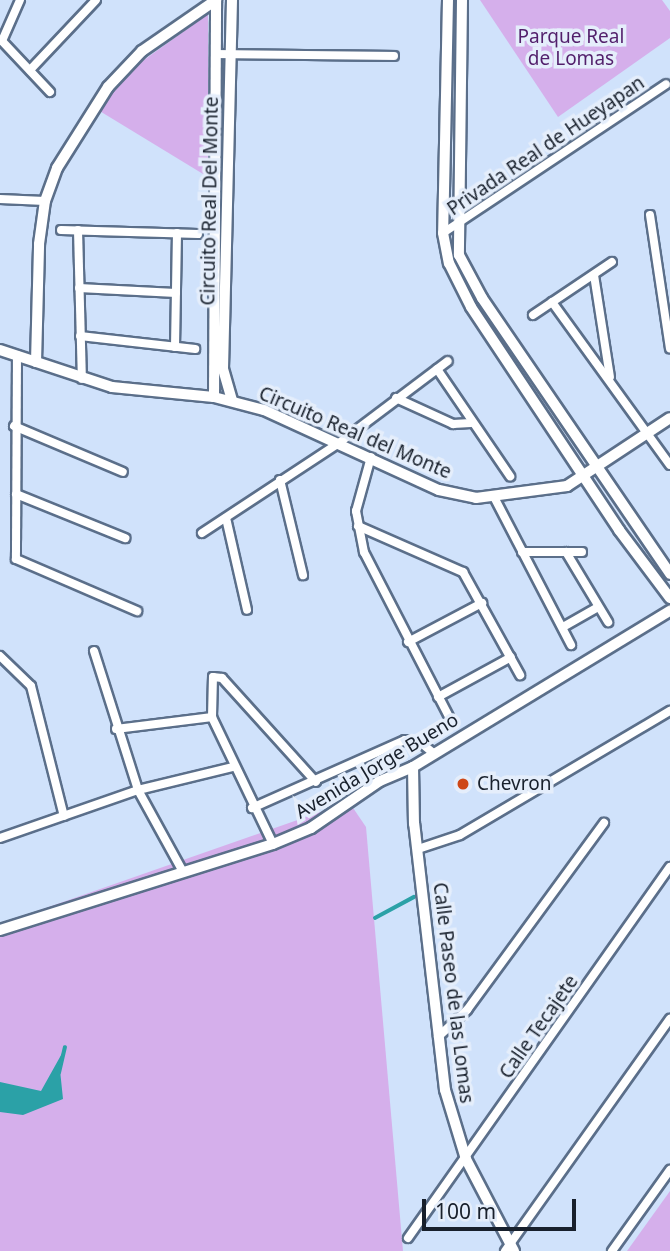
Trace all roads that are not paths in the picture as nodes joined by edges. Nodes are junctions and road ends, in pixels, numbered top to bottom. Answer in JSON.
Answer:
{"nodes":[{"id":1,"x":20,"y":0,"type":"edge"},
{"id":2,"x":96,"y":0,"type":"edge"},
{"id":3,"x":216,"y":0,"type":"edge"},
{"id":4,"x":232,"y":0,"type":"edge"},
{"id":5,"x":448,"y":0,"type":"edge"},
{"id":6,"x":462,"y":0,"type":"edge"},
{"id":7,"x":217,"y":54,"type":"junction"},
{"id":8,"x":231,"y":54,"type":"junction"},
{"id":9,"x":394,"y":56,"type":"dead end"},
{"id":10,"x":30,"y":70,"type":"junction"},
{"id":11,"x":666,"y":83,"type":"dead end"},
{"id":12,"x":50,"y":92,"type":"dead end"},
{"id":13,"x":0,"y":199,"type":"edge"},
{"id":14,"x":45,"y":201,"type":"junction"},
{"id":15,"x":650,"y":215,"type":"dead end"},
{"id":16,"x":456,"y":227,"type":"junction"},
{"id":17,"x":61,"y":230,"type":"dead end"},
{"id":18,"x":78,"y":230,"type":"junction"},
{"id":19,"x":177,"y":233,"type":"junction"},
{"id":20,"x":443,"y":233,"type":"junction"},
{"id":21,"x":198,"y":234,"type":"dead end"},
{"id":22,"x":612,"y":262,"type":"dead end"},
{"id":23,"x":594,"y":275,"type":"junction"},
{"id":24,"x":79,"y":288,"type":"junction"},
{"id":25,"x":176,"y":293,"type":"junction"},
{"id":26,"x":482,"y":298,"type":"junction"},
{"id":27,"x":552,"y":302,"type":"junction"},
{"id":28,"x":471,"y":307,"type":"junction"},
{"id":29,"x":533,"y":315,"type":"dead end"},
{"id":30,"x":80,"y":336,"type":"junction"},
{"id":31,"x":175,"y":347,"type":"junction"},
{"id":32,"x":195,"y":349,"type":"dead end"},
{"id":33,"x":670,"y":349,"type":"edge"},
{"id":34,"x":0,"y":350,"type":"edge"},
{"id":35,"x":17,"y":355,"type":"junction"},
{"id":36,"x":448,"y":360,"type":"dead end"},
{"id":37,"x":36,"y":362,"type":"junction"},
{"id":38,"x":437,"y":369,"type":"junction"},
{"id":39,"x":82,"y":379,"type":"junction"},
{"id":40,"x":610,"y":380,"type":"junction"},
{"id":41,"x":214,"y":397,"type":"junction"},
{"id":42,"x":396,"y":398,"type":"junction"},
{"id":43,"x":232,"y":401,"type":"junction"},
{"id":44,"x":670,"y":418,"type":"edge"},
{"id":45,"x":471,"y":423,"type":"junction"},
{"id":46,"x":14,"y":426,"type":"junction"},
{"id":47,"x":648,"y":433,"type":"junction"},
{"id":48,"x":339,"y":443,"type":"junction"},
{"id":49,"x":371,"y":457,"type":"junction"},
{"id":50,"x":670,"y":465,"type":"edge"},
{"id":51,"x":598,"y":468,"type":"junction"},
{"id":52,"x":122,"y":472,"type":"dead end"},
{"id":53,"x":510,"y":476,"type":"dead end"},
{"id":54,"x":584,"y":477,"type":"junction"},
{"id":55,"x":280,"y":480,"type":"junction"},
{"id":56,"x":16,"y":494,"type":"junction"},
{"id":57,"x":494,"y":497,"type":"junction"},
{"id":58,"x":226,"y":518,"type":"junction"},
{"id":59,"x":632,"y":520,"type":"junction"},
{"id":60,"x":358,"y":526,"type":"junction"},
{"id":61,"x":619,"y":530,"type":"junction"},
{"id":62,"x":202,"y":533,"type":"dead end"},
{"id":63,"x":125,"y":538,"type":"dead end"},
{"id":64,"x":522,"y":552,"type":"junction"},
{"id":65,"x":566,"y":552,"type":"junction"},
{"id":66,"x":582,"y":552,"type":"dead end"},
{"id":67,"x":670,"y":574,"type":"edge"},
{"id":68,"x":303,"y":575,"type":"dead end"},
{"id":69,"x":670,"y":598,"type":"edge"},
{"id":70,"x":482,"y":603,"type":"junction"},
{"id":71,"x":598,"y":607,"type":"junction"},
{"id":72,"x":247,"y":610,"type":"dead end"},
{"id":73,"x":137,"y":611,"type":"dead end"},
{"id":74,"x":670,"y":612,"type":"edge"},
{"id":75,"x":608,"y":622,"type":"dead end"},
{"id":76,"x":564,"y":627,"type":"junction"},
{"id":77,"x":408,"y":642,"type":"junction"},
{"id":78,"x":571,"y":645,"type":"dead end"},
{"id":79,"x":94,"y":651,"type":"dead end"},
{"id":80,"x":0,"y":656,"type":"edge"},
{"id":81,"x":511,"y":657,"type":"junction"},
{"id":82,"x":520,"y":675,"type":"dead end"},
{"id":83,"x":438,"y":697,"type":"junction"},
{"id":84,"x":670,"y":712,"type":"edge"},
{"id":85,"x":212,"y":717,"type":"junction"},
{"id":86,"x":449,"y":717,"type":"dead end"},
{"id":87,"x":116,"y":729,"type":"junction"},
{"id":88,"x":433,"y":753,"type":"junction"},
{"id":89,"x":233,"y":767,"type":"junction"},
{"id":90,"x":413,"y":767,"type":"junction"},
{"id":91,"x":316,"y":782,"type":"junction"},
{"id":92,"x":138,"y":790,"type":"junction"},
{"id":93,"x":252,"y":808,"type":"junction"},
{"id":94,"x":64,"y":816,"type":"junction"},
{"id":95,"x":604,"y":823,"type":"dead end"},
{"id":96,"x":0,"y":838,"type":"edge"},
{"id":97,"x":273,"y":844,"type":"junction"},
{"id":98,"x":418,"y":849,"type":"junction"},
{"id":99,"x":670,"y":867,"type":"edge"},
{"id":100,"x":183,"y":872,"type":"junction"},
{"id":101,"x":0,"y":930,"type":"edge"},
{"id":102,"x":670,"y":1019,"type":"edge"},
{"id":103,"x":439,"y":1037,"type":"junction"},
{"id":104,"x":466,"y":1159,"type":"junction"},
{"id":105,"x":670,"y":1170,"type":"edge"},
{"id":106,"x":408,"y":1238,"type":"dead end"},
{"id":107,"x":510,"y":1249,"type":"edge"},
{"id":108,"x":612,"y":1251,"type":"edge"}],
"edges":[{"from":1,"to":10,"type":"street"},
{"from":2,"to":10,"type":"street"},
{"from":3,"to":7,"type":"street","name":"Circuito Real Del Monte"},
{"from":3,"to":14,"type":"street"},
{"from":4,"to":8,"type":"street","name":"Circuito Real Del Monte"},
{"from":5,"to":20,"type":"street"},
{"from":6,"to":16,"type":"street"},
{"from":7,"to":8,"type":"street"},
{"from":7,"to":41,"type":"street","name":"Circuito Real Del Monte"},
{"from":8,"to":9,"type":"street"},
{"from":8,"to":43,"type":"street","name":"Circuito Real Del Monte"},
{"from":10,"to":12,"type":"street"},
{"from":11,"to":16,"type":"street","name":"Privada Real de Hueyapan"},
{"from":13,"to":14,"type":"street"},
{"from":14,"to":37,"type":"street"},
{"from":15,"to":33,"type":"street"},
{"from":16,"to":20,"type":"street","name":"Privada Real de Hueyapan"},
{"from":16,"to":26,"type":"street"},
{"from":17,"to":18,"type":"street"},
{"from":18,"to":19,"type":"street"},
{"from":18,"to":24,"type":"street"},
{"from":19,"to":21,"type":"street"},
{"from":19,"to":25,"type":"street"},
{"from":20,"to":28,"type":"street"},
{"from":22,"to":23,"type":"street"},
{"from":23,"to":27,"type":"street"},
{"from":23,"to":40,"type":"street"},
{"from":24,"to":25,"type":"street"},
{"from":24,"to":30,"type":"street"},
{"from":25,"to":31,"type":"street"},
{"from":26,"to":28,"type":"street"},
{"from":26,"to":51,"type":"street"},
{"from":27,"to":29,"type":"street"},
{"from":27,"to":40,"type":"street"},
{"from":28,"to":54,"type":"street"},
{"from":30,"to":31,"type":"street"},
{"from":30,"to":39,"type":"street"},
{"from":31,"to":32,"type":"street"},
{"from":34,"to":35,"type":"street","name":"Circuito Real del Monte"},
{"from":35,"to":37,"type":"street","name":"Circuito Real del Monte"},
{"from":35,"to":46,"type":"street"},
{"from":36,"to":38,"type":"street"},
{"from":37,"to":39,"type":"street","name":"Circuito Real del Monte"},
{"from":38,"to":42,"type":"street"},
{"from":38,"to":45,"type":"street"},
{"from":39,"to":41,"type":"street","name":"Circuito Real del Monte"},
{"from":40,"to":47,"type":"street"},
{"from":41,"to":43,"type":"street","name":"Circuito Real del Monte"},
{"from":42,"to":45,"type":"street"},
{"from":42,"to":48,"type":"street"},
{"from":43,"to":48,"type":"street","name":"Circuito Real del Monte"},
{"from":44,"to":47,"type":"street","name":"Circuito Real del Monte"},
{"from":45,"to":53,"type":"street"},
{"from":46,"to":52,"type":"street"},
{"from":46,"to":56,"type":"street"},
{"from":47,"to":50,"type":"street"},
{"from":47,"to":51,"type":"street","name":"Circuito Real del Monte"},
{"from":48,"to":49,"type":"street","name":"Circuito Real del Monte"},
{"from":48,"to":55,"type":"street"},
{"from":49,"to":57,"type":"street","name":"Circuito Real del Monte"},
{"from":49,"to":60,"type":"street"},
{"from":51,"to":54,"type":"street","name":"Circuito Real del Monte"},
{"from":51,"to":59,"type":"street"},
{"from":54,"to":57,"type":"street","name":"Circuito Real del Monte"},
{"from":54,"to":61,"type":"street"},
{"from":55,"to":58,"type":"street"},
{"from":55,"to":68,"type":"street"},
{"from":56,"to":63,"type":"street"},
{"from":56,"to":73,"type":"street"},
{"from":57,"to":64,"type":"street"},
{"from":58,"to":62,"type":"street"},
{"from":58,"to":72,"type":"street"},
{"from":59,"to":61,"type":"street"},
{"from":59,"to":67,"type":"street"},
{"from":60,"to":70,"type":"street"},
{"from":60,"to":77,"type":"street"},
{"from":61,"to":69,"type":"street"},
{"from":64,"to":65,"type":"street"},
{"from":64,"to":76,"type":"street"},
{"from":65,"to":66,"type":"street"},
{"from":65,"to":71,"type":"street"},
{"from":70,"to":77,"type":"street"},
{"from":70,"to":81,"type":"street"},
{"from":71,"to":75,"type":"street"},
{"from":71,"to":76,"type":"street"},
{"from":74,"to":88,"type":"main road","name":"Avenida Jorge Bueno"},
{"from":76,"to":78,"type":"street"},
{"from":77,"to":83,"type":"street"},
{"from":79,"to":87,"type":"street"},
{"from":80,"to":94,"type":"street"},
{"from":81,"to":82,"type":"street"},
{"from":81,"to":83,"type":"street"},
{"from":83,"to":86,"type":"street"},
{"from":84,"to":98,"type":"street"},
{"from":85,"to":87,"type":"street"},
{"from":85,"to":89,"type":"street"},
{"from":85,"to":91,"type":"street"},
{"from":87,"to":92,"type":"street"},
{"from":88,"to":90,"type":"main road","name":"Avenida Jorge Bueno"},
{"from":88,"to":91,"type":"street"},
{"from":89,"to":92,"type":"street"},
{"from":89,"to":93,"type":"street"},
{"from":90,"to":97,"type":"street","name":"Avenida Jorge Bueno"},
{"from":90,"to":98,"type":"main road","name":"Calle Paseo de las Lomas"},
{"from":91,"to":93,"type":"street"},
{"from":92,"to":94,"type":"street"},
{"from":92,"to":100,"type":"street"},
{"from":93,"to":97,"type":"street"},
{"from":94,"to":96,"type":"street"},
{"from":95,"to":103,"type":"street"},
{"from":97,"to":100,"type":"street","name":"Avenida Jorge Bueno"},
{"from":98,"to":103,"type":"main road","name":"Calle Paseo de las Lomas"},
{"from":99,"to":104,"type":"street","name":"Calle Tecajete"},
{"from":100,"to":101,"type":"street","name":"Avenida Jorge Bueno"},
{"from":102,"to":107,"type":"street"},
{"from":103,"to":104,"type":"main road","name":"Calle Paseo de las Lomas"},
{"from":104,"to":106,"type":"street","name":"Calle Tecajete"},
{"from":104,"to":107,"type":"main road","name":"Calle Paseo de las Lomas"},
{"from":105,"to":108,"type":"street"}]}
